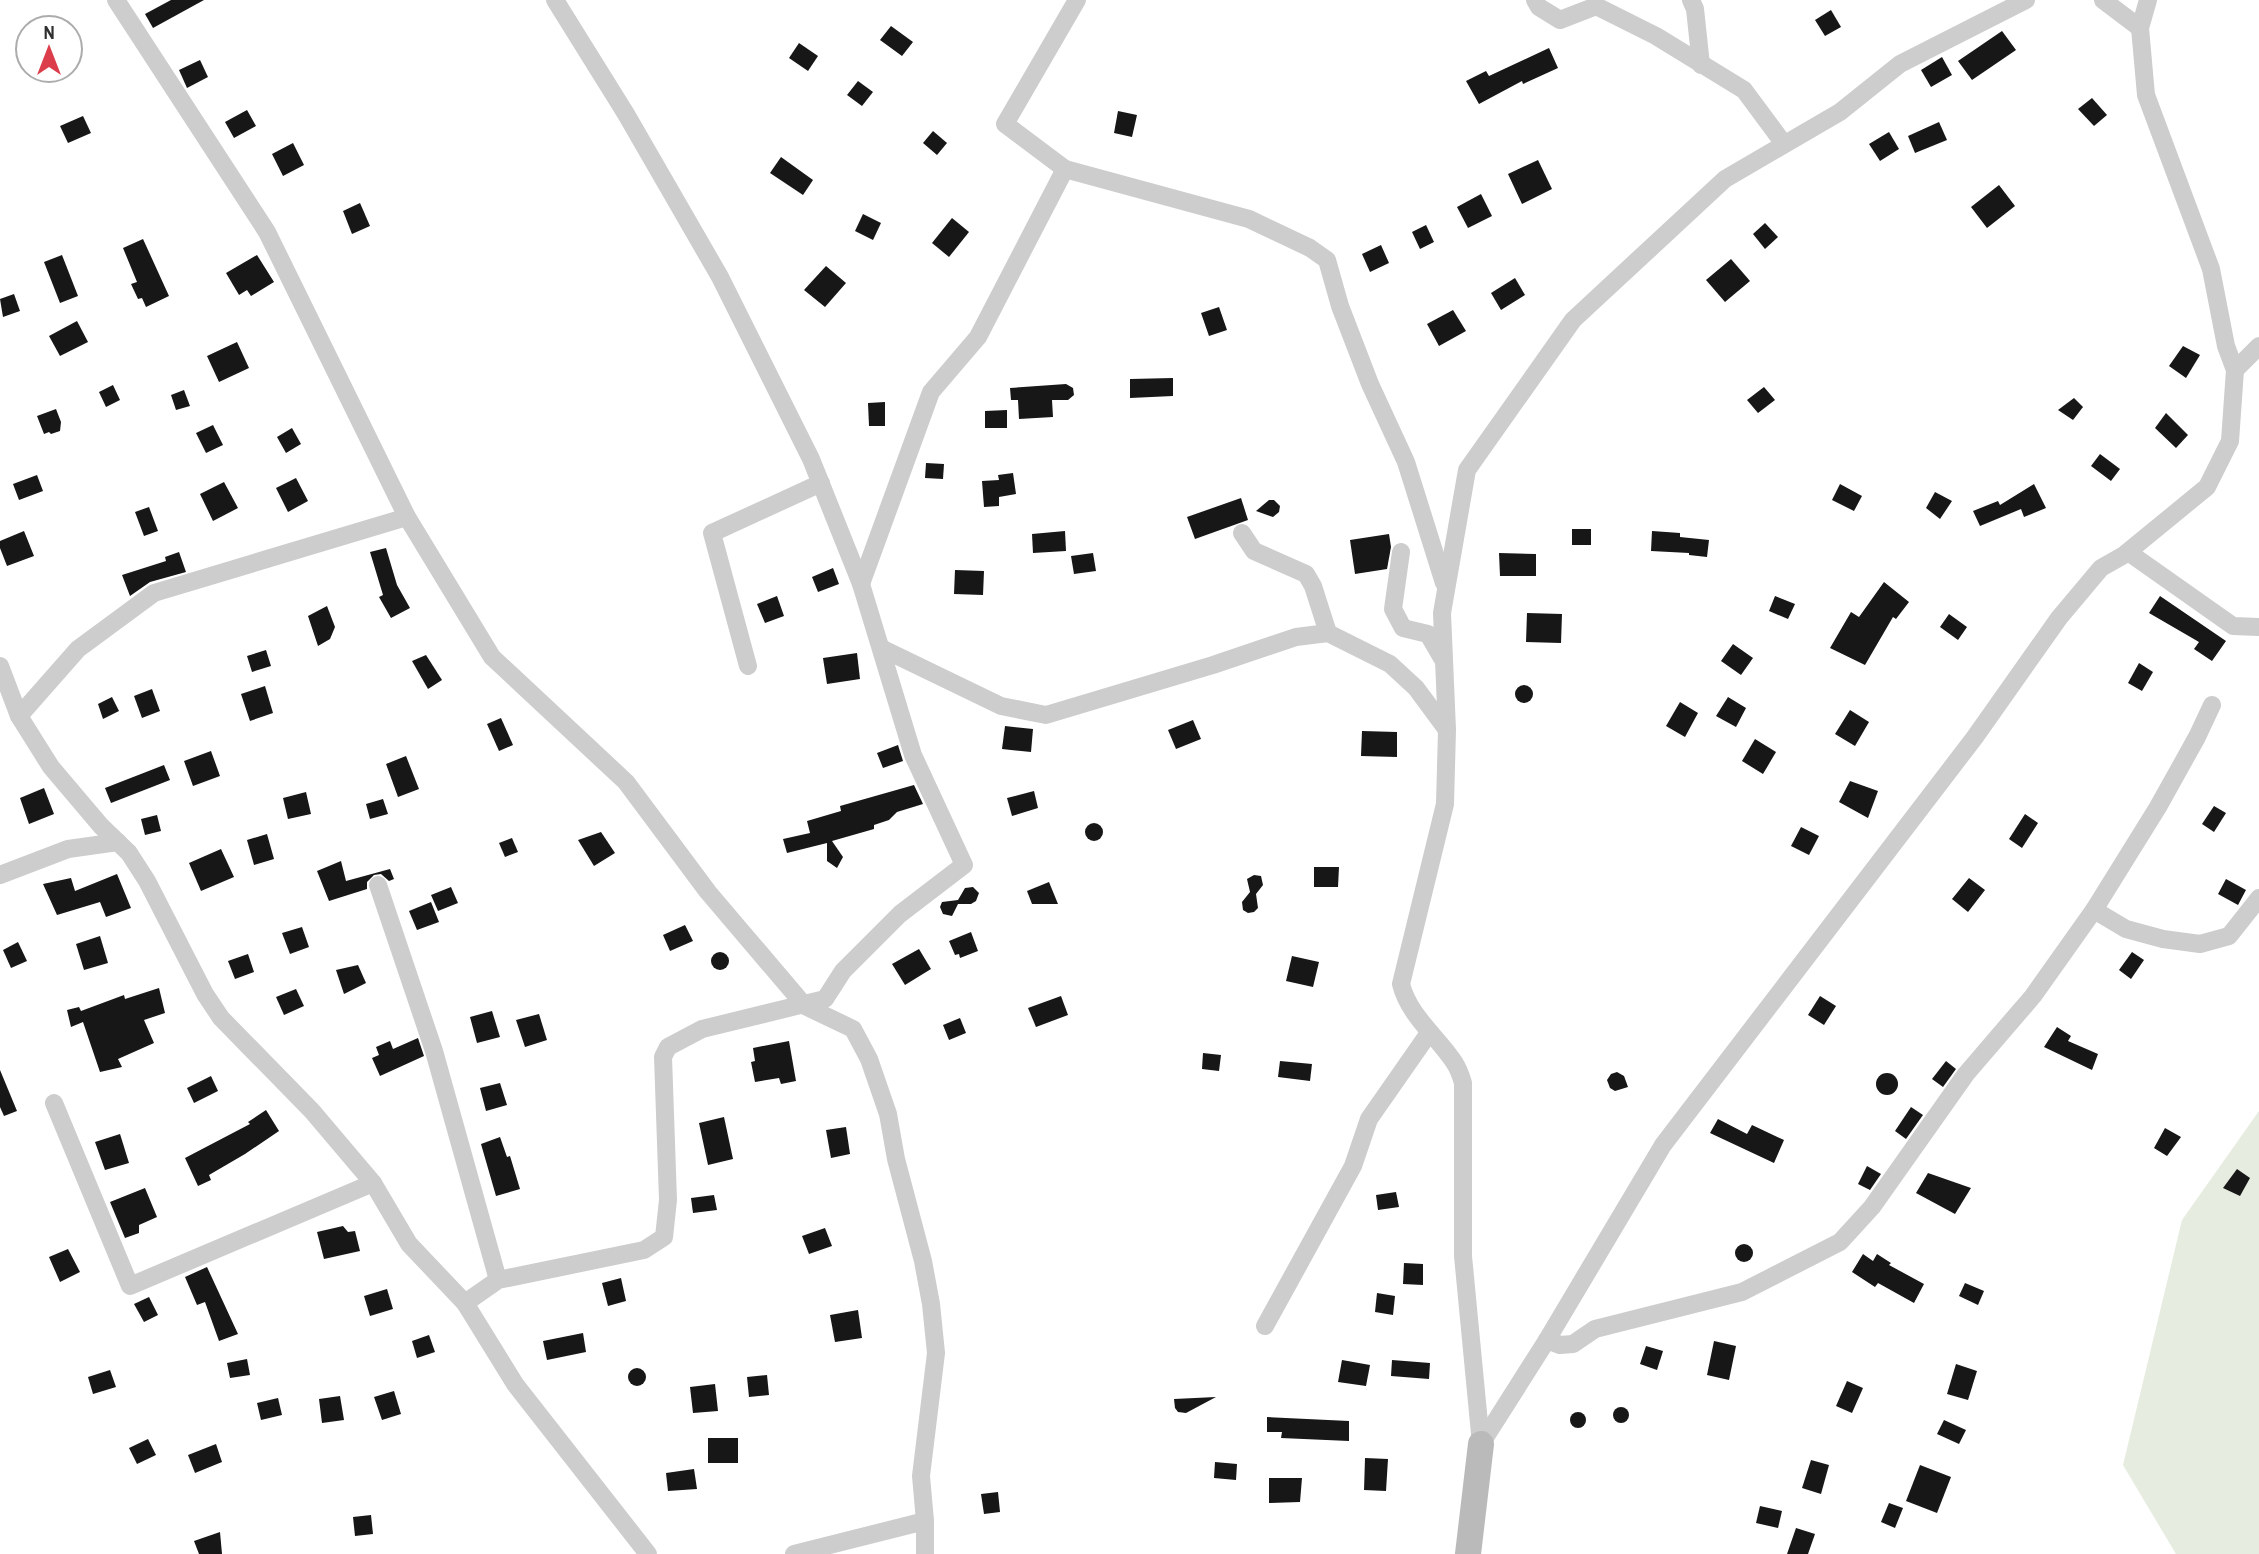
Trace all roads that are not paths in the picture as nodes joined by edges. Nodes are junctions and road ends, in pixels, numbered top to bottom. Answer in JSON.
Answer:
{"nodes":[{"id":1,"x":116,"y":0,"type":"edge"},
{"id":2,"x":555,"y":0,"type":"edge"},
{"id":3,"x":1077,"y":0,"type":"edge"},
{"id":4,"x":1535,"y":0,"type":"edge"},
{"id":5,"x":1691,"y":0,"type":"edge"},
{"id":6,"x":2026,"y":0,"type":"edge"},
{"id":7,"x":2103,"y":0,"type":"edge"},
{"id":8,"x":2148,"y":0,"type":"edge"},
{"id":9,"x":2140,"y":28,"type":"junction"},
{"id":10,"x":1701,"y":65,"type":"junction"},
{"id":11,"x":1784,"y":144,"type":"junction"},
{"id":12,"x":1065,"y":169,"type":"junction"},
{"id":13,"x":2259,"y":346,"type":"edge"},
{"id":14,"x":2235,"y":370,"type":"junction"},
{"id":15,"x":821,"y":482,"type":"junction"},
{"id":16,"x":407,"y":517,"type":"junction"},
{"id":17,"x":1242,"y":533,"type":"dead end"},
{"id":18,"x":1401,"y":552,"type":"dead end"},
{"id":19,"x":2128,"y":552,"type":"junction"},
{"id":20,"x":862,"y":584,"type":"junction"},
{"id":21,"x":1446,"y":588,"type":"junction"},
{"id":22,"x":2259,"y":627,"type":"edge"},
{"id":23,"x":1328,"y":633,"type":"junction"},
{"id":24,"x":881,"y":648,"type":"junction"},
{"id":25,"x":1444,"y":661,"type":"junction"},
{"id":26,"x":0,"y":666,"type":"edge"},
{"id":27,"x":748,"y":666,"type":"dead end"},
{"id":28,"x":2212,"y":705,"type":"dead end"},
{"id":29,"x":19,"y":716,"type":"junction"},
{"id":30,"x":1447,"y":730,"type":"junction"},
{"id":31,"x":118,"y":842,"type":"junction"},
{"id":32,"x":0,"y":875,"type":"edge"},
{"id":33,"x":378,"y":885,"type":"dead end"},
{"id":34,"x":2259,"y":898,"type":"edge"},
{"id":35,"x":2094,"y":910,"type":"junction"},
{"id":36,"x":805,"y":1006,"type":"junction"},
{"id":37,"x":1429,"y":1033,"type":"junction"},
{"id":38,"x":54,"y":1103,"type":"dead end"},
{"id":39,"x":373,"y":1183,"type":"junction"},
{"id":40,"x":498,"y":1280,"type":"junction"},
{"id":41,"x":465,"y":1303,"type":"junction"},
{"id":42,"x":1265,"y":1326,"type":"dead end"},
{"id":43,"x":1547,"y":1340,"type":"junction"},
{"id":44,"x":1481,"y":1444,"type":"junction"},
{"id":45,"x":925,"y":1521,"type":"junction"},
{"id":46,"x":649,"y":1554,"type":"edge"},
{"id":47,"x":794,"y":1554,"type":"edge"},
{"id":48,"x":925,"y":1554,"type":"edge"},
{"id":49,"x":1468,"y":1554,"type":"edge"}],
"edges":[{"from":1,"to":16,"type":"street"},
{"from":2,"to":15,"type":"street"},
{"from":3,"to":12,"type":"street"},
{"from":4,"to":10,"type":"street"},
{"from":5,"to":10,"type":"street"},
{"from":6,"to":11,"type":"street"},
{"from":7,"to":9,"type":"street"},
{"from":8,"to":9,"type":"street"},
{"from":9,"to":14,"type":"street"},
{"from":10,"to":11,"type":"street"},
{"from":11,"to":21,"type":"street"},
{"from":12,"to":20,"type":"street"},
{"from":12,"to":21,"type":"street"},
{"from":13,"to":14,"type":"street"},
{"from":14,"to":19,"type":"street"},
{"from":15,"to":20,"type":"street"},
{"from":15,"to":27,"type":"street"},
{"from":16,"to":29,"type":"street"},
{"from":16,"to":36,"type":"street"},
{"from":17,"to":23,"type":"street"},
{"from":18,"to":25,"type":"street"},
{"from":19,"to":22,"type":"street"},
{"from":19,"to":43,"type":"street"},
{"from":20,"to":24,"type":"street"},
{"from":21,"to":25,"type":"street"},
{"from":23,"to":24,"type":"street"},
{"from":23,"to":30,"type":"street"},
{"from":24,"to":36,"type":"street"},
{"from":25,"to":30,"type":"street"},
{"from":26,"to":29,"type":"street"},
{"from":28,"to":35,"type":"street"},
{"from":29,"to":31,"type":"street"},
{"from":30,"to":37,"type":"street"},
{"from":31,"to":32,"type":"street"},
{"from":31,"to":39,"type":"street"},
{"from":33,"to":40,"type":"street"},
{"from":34,"to":35,"type":"street"},
{"from":35,"to":43,"type":"street"},
{"from":36,"to":40,"type":"street"},
{"from":36,"to":45,"type":"street"},
{"from":37,"to":42,"type":"street"},
{"from":37,"to":44,"type":"street"},
{"from":38,"to":39,"type":"street"},
{"from":39,"to":41,"type":"street"},
{"from":40,"to":41,"type":"street"},
{"from":41,"to":46,"type":"street"},
{"from":43,"to":44,"type":"street"},
{"from":44,"to":49,"type":"main road"},
{"from":45,"to":47,"type":"street"},
{"from":45,"to":48,"type":"street"}]}
